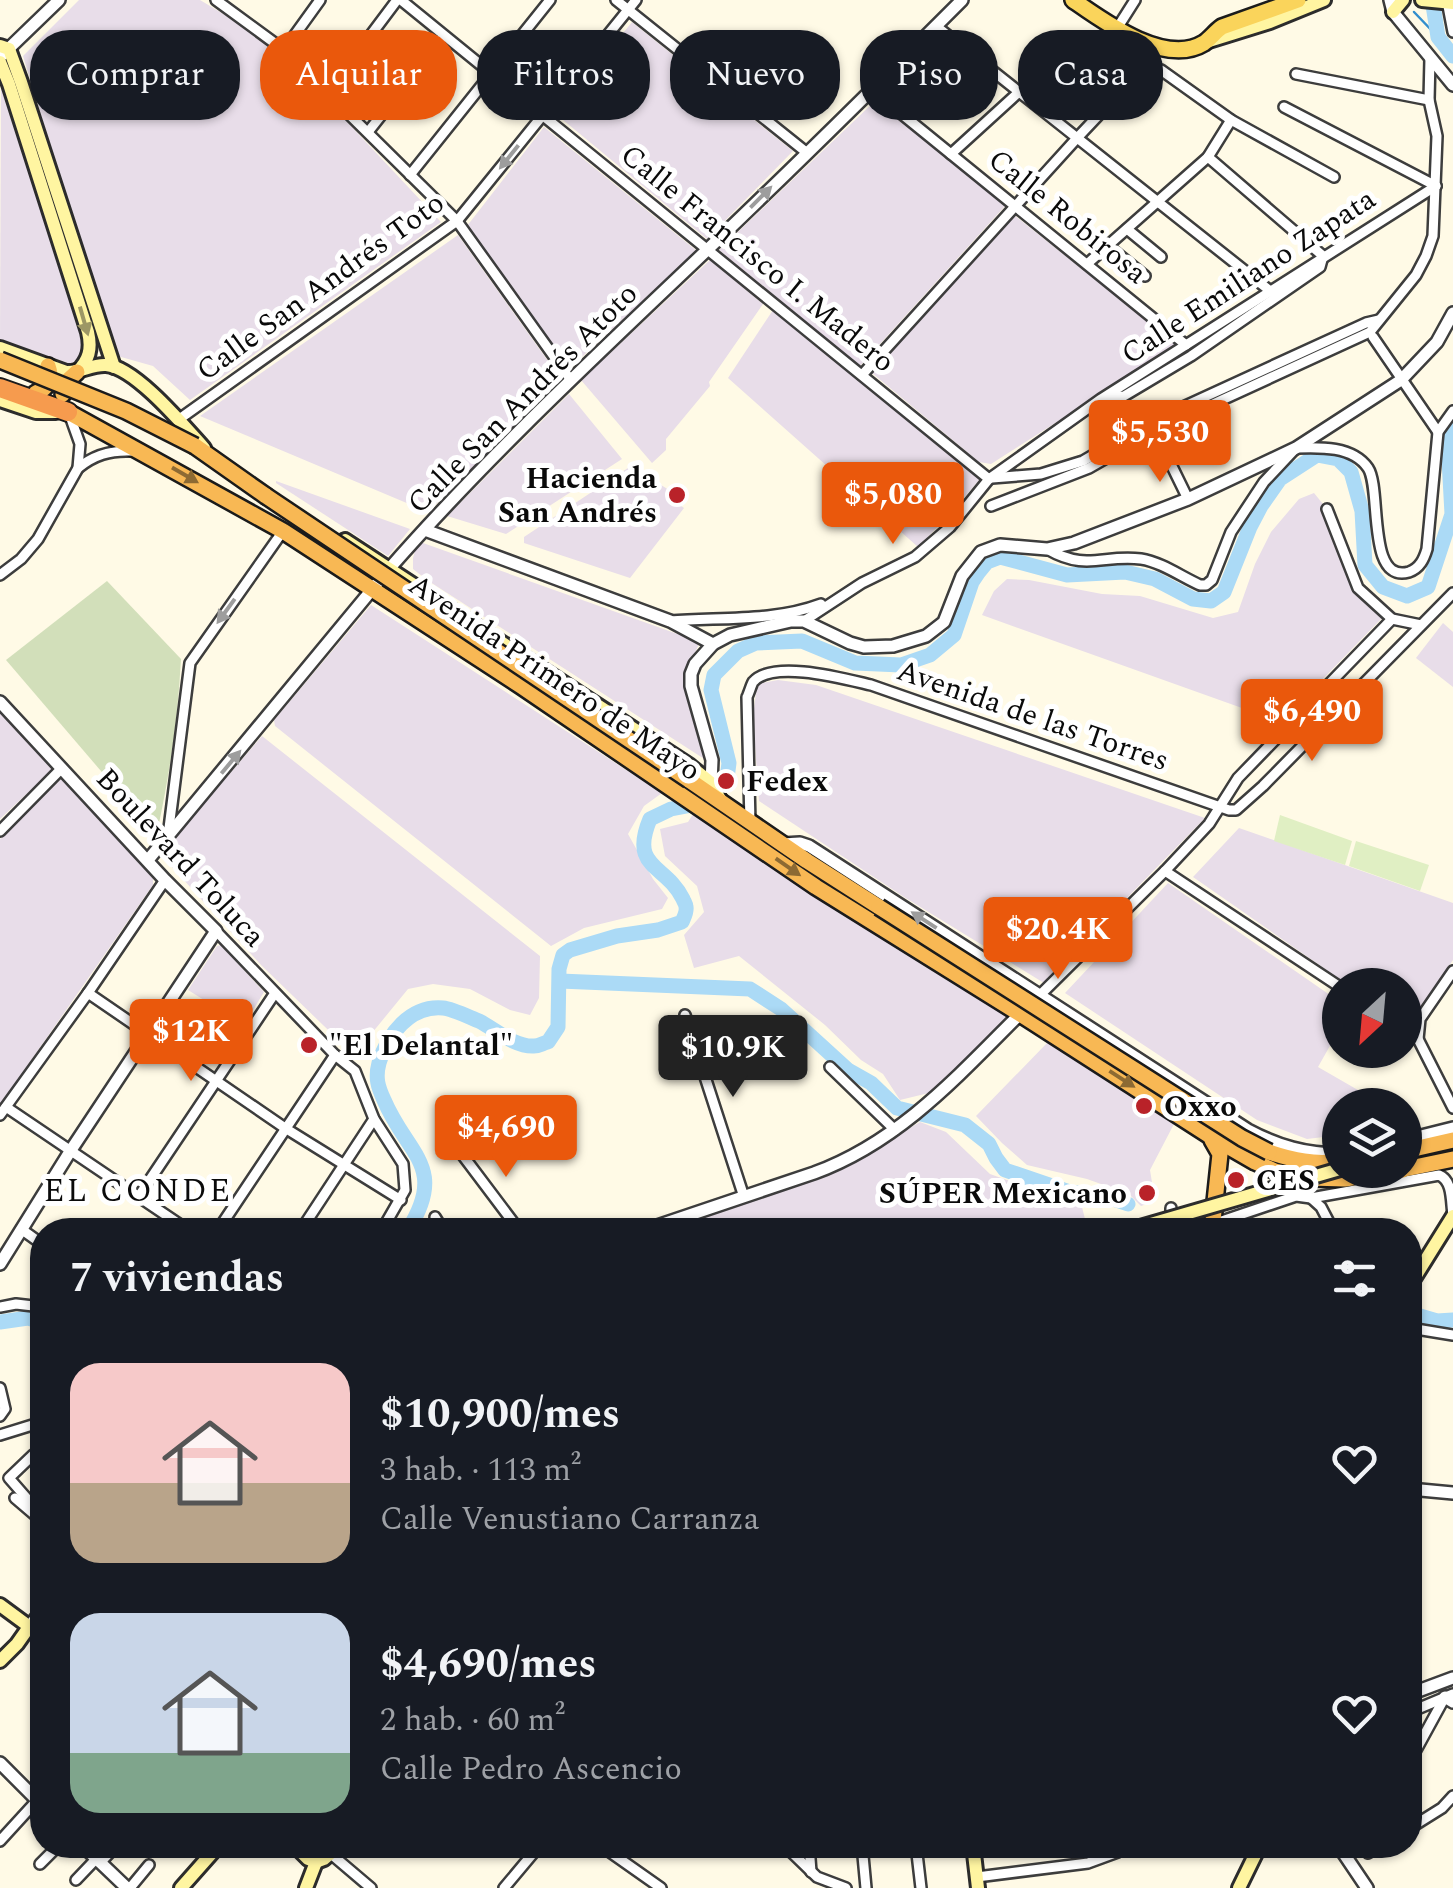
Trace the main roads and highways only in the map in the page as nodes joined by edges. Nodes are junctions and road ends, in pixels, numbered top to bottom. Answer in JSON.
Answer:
{"nodes":[{"id":1,"x":1072,"y":0,"type":"edge"},
{"id":2,"x":1298,"y":0,"type":"edge"},
{"id":3,"x":1324,"y":0,"type":"edge"},
{"id":4,"x":1403,"y":0,"type":"edge"},
{"id":5,"x":1422,"y":0,"type":"edge"},
{"id":6,"x":1449,"y":2,"type":"edge"},
{"id":7,"x":1392,"y":6,"type":"edge"},
{"id":8,"x":1204,"y":43,"type":"junction"},
{"id":9,"x":2,"y":53,"type":"edge"},
{"id":10,"x":77,"y":273,"type":"junction"},
{"id":11,"x":0,"y":348,"type":"edge"},
{"id":12,"x":0,"y":360,"type":"edge"},
{"id":13,"x":48,"y":366,"type":"junction"},
{"id":14,"x":114,"y":367,"type":"junction"},
{"id":15,"x":77,"y":372,"type":"junction"},
{"id":16,"x":0,"y":379,"type":"edge"},
{"id":17,"x":0,"y":388,"type":"edge"},
{"id":18,"x":33,"y":396,"type":"junction"},
{"id":19,"x":0,"y":400,"type":"edge"},
{"id":20,"x":68,"y":412,"type":"junction"},
{"id":21,"x":212,"y":458,"type":"junction"},
{"id":22,"x":244,"y":481,"type":"junction"},
{"id":23,"x":534,"y":664,"type":"junction"},
{"id":24,"x":521,"y":686,"type":"junction"},
{"id":25,"x":722,"y":803,"type":"junction"},
{"id":26,"x":1210,"y":1136,"type":"junction"},
{"id":27,"x":1453,"y":1140,"type":"edge"},
{"id":28,"x":1422,"y":1147,"type":"edge"},
{"id":29,"x":1453,"y":1159,"type":"edge"},
{"id":30,"x":1322,"y":1164,"type":"edge"},
{"id":31,"x":1422,"y":1166,"type":"edge"},
{"id":32,"x":1322,"y":1174,"type":"edge"},
{"id":33,"x":1322,"y":1178,"type":"edge"},
{"id":34,"x":1453,"y":1216,"type":"edge"},
{"id":35,"x":1171,"y":1218,"type":"edge"},
{"id":36,"x":1214,"y":1218,"type":"edge"},
{"id":37,"x":1422,"y":1266,"type":"edge"},
{"id":38,"x":0,"y":1605,"type":"edge"},
{"id":39,"x":29,"y":1626,"type":"joint"},
{"id":40,"x":0,"y":1662,"type":"edge"},
{"id":41,"x":208,"y":1858,"type":"edge"},
{"id":42,"x":308,"y":1858,"type":"edge"},
{"id":43,"x":322,"y":1858,"type":"edge"},
{"id":44,"x":975,"y":1858,"type":"edge"},
{"id":45,"x":1254,"y":1858,"type":"edge"},
{"id":46,"x":316,"y":1862,"type":"junction"},
{"id":47,"x":978,"y":1883,"type":"edge"},
{"id":48,"x":181,"y":1888,"type":"edge"},
{"id":49,"x":306,"y":1888,"type":"edge"},
{"id":50,"x":1240,"y":1888,"type":"edge"}],
"edges":[{"from":1,"to":8,"type":"main road"},
{"from":2,"to":8,"type":"main road"},
{"from":3,"to":8,"type":"main road"},
{"from":4,"to":7,"type":"main road"},
{"from":5,"to":6,"type":"main road"},
{"from":9,"to":10,"type":"main road"},
{"from":10,"to":14,"type":"main road"},
{"from":10,"to":15,"type":"main road","one_way":true},
{"from":11,"to":13,"type":"main road"},
{"from":12,"to":21,"type":"highway","name":"Avenida Primero de Mayo","bridge":true},
{"from":13,"to":15,"type":"main road"},
{"from":13,"to":18,"type":"highway"},
{"from":14,"to":15,"type":"main road"},
{"from":14,"to":21,"type":"main road","name":"Avenida Primero de Mayo"},
{"from":15,"to":20,"type":"highway"},
{"from":16,"to":18,"type":"highway"},
{"from":17,"to":18,"type":"highway"},
{"from":18,"to":20,"type":"highway"},
{"from":19,"to":20,"type":"main road","name":"Avenida Primero de Mayo"},
{"from":20,"to":24,"type":"highway","name":"Avenida Primero de Mayo","one_way":true},
{"from":21,"to":22,"type":"highway","name":"Avenida Primero de Mayo"},
{"from":22,"to":23,"type":"main road","name":"Avenida Primero de Mayo"},
{"from":22,"to":25,"type":"highway","name":"Avenida Primero de Mayo","bridge":true},
{"from":23,"to":24,"type":"highway"},
{"from":23,"to":25,"type":"main road","name":"Avenida Primero de Mayo"},
{"from":24,"to":26,"type":"highway","name":"Avenida Primero de Mayo","one_way":true},
{"from":25,"to":30,"type":"highway","name":"Avenida Primero de Mayo","bridge":true},
{"from":26,"to":33,"type":"highway","name":"Avenida Primero de Mayo","bridge":true},
{"from":26,"to":36,"type":"highway"},
{"from":27,"to":28,"type":"highway"},
{"from":29,"to":31,"type":"highway","name":"Avenida Primero de Mayo"},
{"from":32,"to":35,"type":"main road","bridge":true},
{"from":34,"to":37,"type":"main road"},
{"from":38,"to":39,"type":"main road"},
{"from":39,"to":40,"type":"main road"},
{"from":41,"to":48,"type":"main road"},
{"from":42,"to":46,"type":"main road"},
{"from":43,"to":46,"type":"main road"},
{"from":44,"to":47,"type":"main road"},
{"from":45,"to":50,"type":"main road"},
{"from":46,"to":49,"type":"main road"}]}
